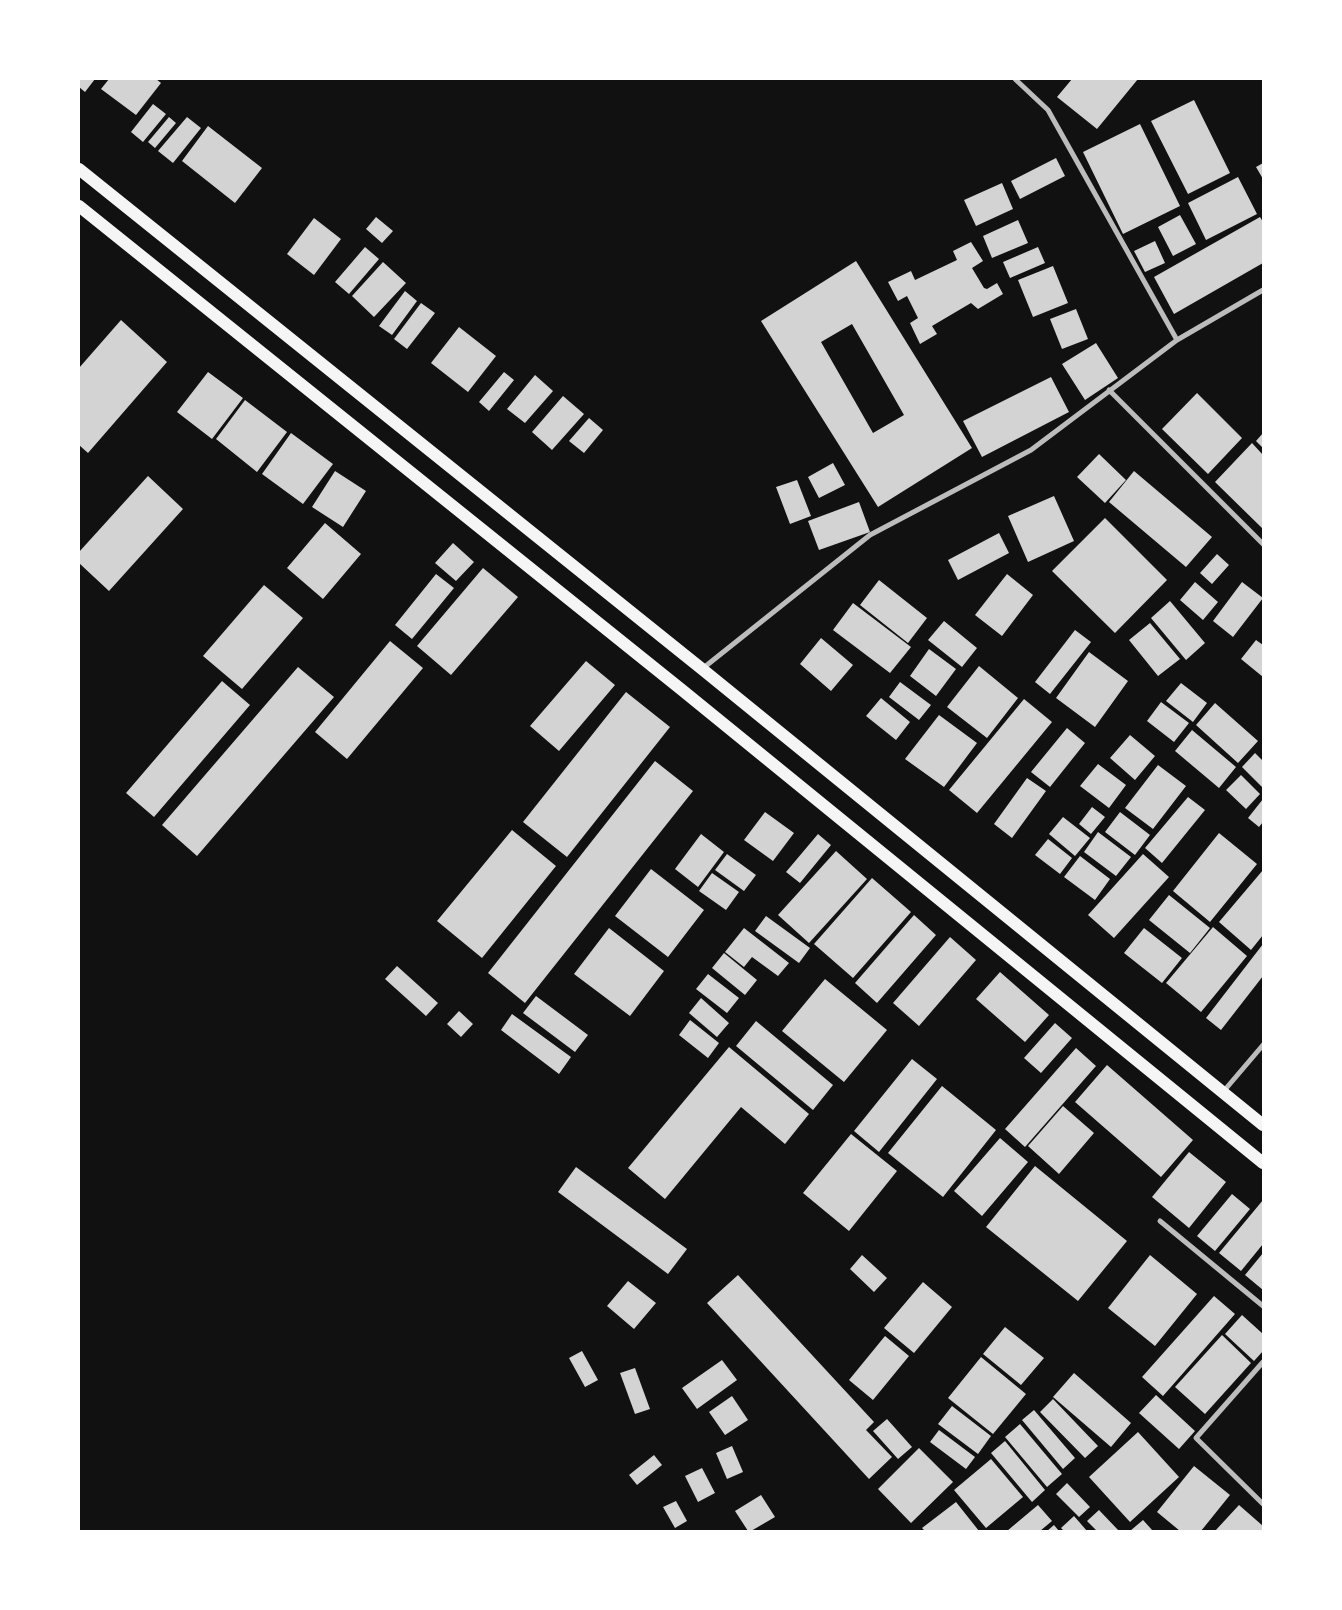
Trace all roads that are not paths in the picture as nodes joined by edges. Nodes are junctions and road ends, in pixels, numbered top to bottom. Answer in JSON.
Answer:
{"nodes":[{"id":1,"x":1015,"y":79,"type":"edge"},
{"id":2,"x":79,"y":169,"type":"edge"},
{"id":3,"x":79,"y":206,"type":"edge"},
{"id":4,"x":1263,"y":290,"type":"edge"},
{"id":5,"x":1176,"y":340,"type":"junction"},
{"id":6,"x":1109,"y":390,"type":"junction"},
{"id":7,"x":1263,"y":544,"type":"edge"},
{"id":8,"x":702,"y":669,"type":"junction"},
{"id":9,"x":1263,"y":1045,"type":"edge"},
{"id":10,"x":1223,"y":1092,"type":"junction"},
{"id":11,"x":1263,"y":1125,"type":"edge"},
{"id":12,"x":1263,"y":1163,"type":"edge"},
{"id":13,"x":1160,"y":1221,"type":"dead end"},
{"id":14,"x":1263,"y":1306,"type":"edge"},
{"id":15,"x":1263,"y":1362,"type":"edge"},
{"id":16,"x":1263,"y":1504,"type":"edge"}],
"edges":[{"from":1,"to":5,"type":"street"},
{"from":2,"to":8,"type":"main road"},
{"from":3,"to":12,"type":"main road"},
{"from":4,"to":5,"type":"street"},
{"from":5,"to":6,"type":"street"},
{"from":6,"to":7,"type":"street"},
{"from":6,"to":8,"type":"street"},
{"from":8,"to":10,"type":"main road"},
{"from":9,"to":10,"type":"street"},
{"from":10,"to":11,"type":"main road"},
{"from":13,"to":14,"type":"street"},
{"from":15,"to":16,"type":"street"}]}
